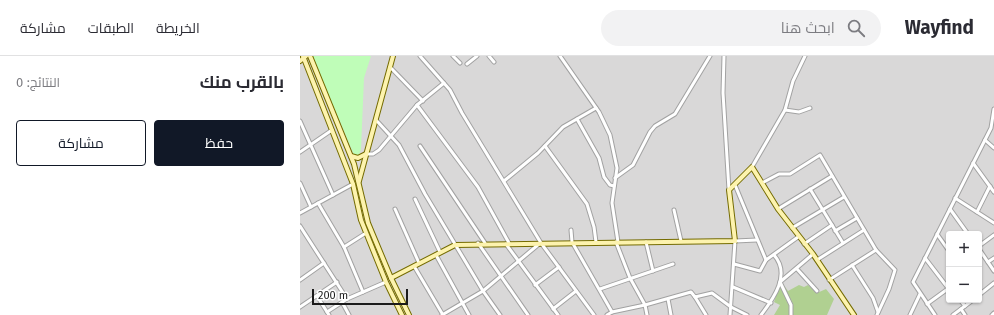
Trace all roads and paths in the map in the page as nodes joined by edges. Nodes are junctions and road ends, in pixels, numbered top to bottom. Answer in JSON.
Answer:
{"nodes":[{"id":1,"x":310,"y":56,"type":"edge"},
{"id":2,"x":393,"y":56,"type":"edge"},
{"id":3,"x":420,"y":56,"type":"edge"},
{"id":4,"x":453,"y":56,"type":"edge"},
{"id":5,"x":477,"y":56,"type":"edge"},
{"id":6,"x":489,"y":56,"type":"edge"},
{"id":7,"x":560,"y":56,"type":"edge"},
{"id":8,"x":710,"y":56,"type":"edge"},
{"id":9,"x":724,"y":56,"type":"edge"},
{"id":10,"x":805,"y":56,"type":"edge"},
{"id":11,"x":303,"y":58,"type":"edge"},
{"id":12,"x":494,"y":62,"type":"dead end"},
{"id":13,"x":460,"y":63,"type":"dead end"},
{"id":14,"x":467,"y":64,"type":"dead end"},
{"id":15,"x":390,"y":67,"type":"junction"},
{"id":16,"x":444,"y":83,"type":"junction"},
{"id":17,"x":422,"y":101,"type":"junction"},
{"id":18,"x":417,"y":105,"type":"junction"},
{"id":19,"x":596,"y":108,"type":"junction"},
{"id":20,"x":810,"y":108,"type":"dead end"},
{"id":21,"x":994,"y":109,"type":"edge"},
{"id":22,"x":785,"y":110,"type":"junction"},
{"id":23,"x":994,"y":116,"type":"edge"},
{"id":24,"x":577,"y":119,"type":"junction"},
{"id":25,"x":375,"y":120,"type":"junction"},
{"id":26,"x":300,"y":121,"type":"edge"},
{"id":27,"x":332,"y":130,"type":"junction"},
{"id":28,"x":391,"y":137,"type":"junction"},
{"id":29,"x":986,"y":140,"type":"junction"},
{"id":30,"x":311,"y":144,"type":"junction"},
{"id":31,"x":420,"y":146,"type":"dead end"},
{"id":32,"x":545,"y":146,"type":"junction"},
{"id":33,"x":994,"y":148,"type":"edge"},
{"id":34,"x":300,"y":152,"type":"edge"},
{"id":35,"x":366,"y":154,"type":"junction"},
{"id":36,"x":351,"y":156,"type":"junction"},
{"id":37,"x":973,"y":163,"type":"junction"},
{"id":38,"x":752,"y":167,"type":"junction"},
{"id":39,"x":832,"y":176,"type":"junction"},
{"id":40,"x":615,"y":178,"type":"junction"},
{"id":41,"x":359,"y":181,"type":"junction"},
{"id":42,"x":504,"y":181,"type":"junction"},
{"id":43,"x":300,"y":183,"type":"edge"},
{"id":44,"x":762,"y":183,"type":"junction"},
{"id":45,"x":353,"y":184,"type":"junction"},
{"id":46,"x":735,"y":185,"type":"junction"},
{"id":47,"x":614,"y":186,"type":"junction"},
{"id":48,"x":990,"y":186,"type":"junction"},
{"id":49,"x":810,"y":189,"type":"junction"},
{"id":50,"x":729,"y":190,"type":"junction"},
{"id":51,"x":994,"y":192,"type":"edge"},
{"id":52,"x":333,"y":195,"type":"junction"},
{"id":53,"x":844,"y":197,"type":"junction"},
{"id":54,"x":955,"y":198,"type":"junction"},
{"id":55,"x":415,"y":199,"type":"dead end"},
{"id":56,"x":318,"y":203,"type":"junction"},
{"id":57,"x":311,"y":207,"type":"junction"},
{"id":58,"x":395,"y":209,"type":"dead end"},
{"id":59,"x":778,"y":209,"type":"junction"},
{"id":60,"x":950,"y":209,"type":"junction"},
{"id":61,"x":674,"y":210,"type":"dead end"},
{"id":62,"x":823,"y":210,"type":"junction"},
{"id":63,"x":977,"y":212,"type":"junction"},
{"id":64,"x":300,"y":213,"type":"edge"},
{"id":65,"x":857,"y":218,"type":"junction"},
{"id":66,"x":994,"y":223,"type":"edge"},
{"id":67,"x":832,"y":225,"type":"junction"},
{"id":68,"x":300,"y":226,"type":"edge"},
{"id":69,"x":792,"y":228,"type":"junction"},
{"id":70,"x":571,"y":230,"type":"dead end"},
{"id":71,"x":864,"y":230,"type":"junction"},
{"id":72,"x":835,"y":231,"type":"junction"},
{"id":73,"x":966,"y":231,"type":"edge"},
{"id":74,"x":366,"y":233,"type":"junction"},
{"id":75,"x":937,"y":234,"type":"junction"},
{"id":76,"x":994,"y":235,"type":"edge"},
{"id":77,"x":798,"y":237,"type":"junction"},
{"id":78,"x":757,"y":240,"type":"junction"},
{"id":79,"x":681,"y":241,"type":"junction"},
{"id":80,"x":735,"y":241,"type":"junction"},
{"id":81,"x":572,"y":242,"type":"junction"},
{"id":82,"x":596,"y":242,"type":"junction"},
{"id":83,"x":617,"y":242,"type":"junction"},
{"id":84,"x":646,"y":242,"type":"junction"},
{"id":85,"x":478,"y":243,"type":"junction"},
{"id":86,"x":484,"y":243,"type":"junction"},
{"id":87,"x":507,"y":243,"type":"junction"},
{"id":88,"x":541,"y":243,"type":"junction"},
{"id":89,"x":843,"y":243,"type":"junction"},
{"id":90,"x":804,"y":244,"type":"junction"},
{"id":91,"x":982,"y":244,"type":"edge"},
{"id":92,"x":455,"y":245,"type":"junction"},
{"id":93,"x":344,"y":247,"type":"junction"},
{"id":94,"x":946,"y":247,"type":"edge"},
{"id":95,"x":876,"y":250,"type":"junction"},
{"id":96,"x":982,"y":253,"type":"edge"},
{"id":97,"x":438,"y":254,"type":"junction"},
{"id":98,"x":813,"y":254,"type":"junction"},
{"id":99,"x":774,"y":255,"type":"junction"},
{"id":100,"x":925,"y":258,"type":"junction"},
{"id":101,"x":994,"y":258,"type":"edge"},
{"id":102,"x":517,"y":260,"type":"junction"},
{"id":103,"x":766,"y":260,"type":"junction"},
{"id":104,"x":817,"y":260,"type":"junction"},
{"id":105,"x":988,"y":262,"type":"junction"},
{"id":106,"x":324,"y":263,"type":"junction"},
{"id":107,"x":673,"y":264,"type":"dead end"},
{"id":108,"x":734,"y":264,"type":"junction"},
{"id":109,"x":416,"y":265,"type":"junction"},
{"id":110,"x":852,"y":265,"type":"junction"},
{"id":111,"x":559,"y":267,"type":"junction"},
{"id":112,"x":797,"y":269,"type":"junction"},
{"id":113,"x":653,"y":271,"type":"junction"},
{"id":114,"x":994,"y":271,"type":"edge"},
{"id":115,"x":300,"y":273,"type":"edge"},
{"id":116,"x":500,"y":276,"type":"junction"},
{"id":117,"x":302,"y":278,"type":"edge"},
{"id":118,"x":391,"y":278,"type":"junction"},
{"id":119,"x":630,"y":278,"type":"junction"},
{"id":120,"x":829,"y":280,"type":"junction"},
{"id":121,"x":337,"y":282,"type":"junction"},
{"id":122,"x":386,"y":282,"type":"junction"},
{"id":123,"x":780,"y":282,"type":"junction"},
{"id":124,"x":994,"y":283,"type":"edge"},
{"id":125,"x":946,"y":284,"type":"edge"},
{"id":126,"x":535,"y":285,"type":"junction"},
{"id":127,"x":733,"y":287,"type":"junction"},
{"id":128,"x":600,"y":289,"type":"junction"},
{"id":129,"x":946,"y":290,"type":"edge"},
{"id":130,"x":483,"y":291,"type":"junction"},
{"id":131,"x":576,"y":291,"type":"junction"},
{"id":132,"x":817,"y":291,"type":"dead end"},
{"id":133,"x":363,"y":292,"type":"junction"},
{"id":134,"x":982,"y":292,"type":"edge"},
{"id":135,"x":920,"y":294,"type":"junction"},
{"id":136,"x":317,"y":296,"type":"junction"},
{"id":137,"x":695,"y":297,"type":"junction"},
{"id":138,"x":347,"y":299,"type":"junction"},
{"id":139,"x":668,"y":299,"type":"junction"},
{"id":140,"x":342,"y":302,"type":"junction"},
{"id":141,"x":462,"y":303,"type":"junction"},
{"id":142,"x":771,"y":303,"type":"junction"},
{"id":143,"x":962,"y":303,"type":"edge"},
{"id":144,"x":969,"y":303,"type":"edge"},
{"id":145,"x":927,"y":304,"type":"junction"},
{"id":146,"x":645,"y":305,"type":"junction"},
{"id":147,"x":965,"y":306,"type":"junction"},
{"id":148,"x":731,"y":307,"type":"junction"},
{"id":149,"x":300,"y":308,"type":"edge"},
{"id":150,"x":553,"y":309,"type":"junction"},
{"id":151,"x":961,"y":309,"type":"junction"},
{"id":152,"x":617,"y":311,"type":"junction"},
{"id":153,"x":612,"y":312,"type":"junction"},
{"id":154,"x":328,"y":313,"type":"edge"},
{"id":155,"x":878,"y":314,"type":"edge"},
{"id":156,"x":349,"y":315,"type":"edge"},
{"id":157,"x":402,"y":315,"type":"edge"},
{"id":158,"x":408,"y":315,"type":"edge"},
{"id":159,"x":443,"y":315,"type":"edge"},
{"id":160,"x":469,"y":315,"type":"edge"},
{"id":161,"x":500,"y":315,"type":"edge"},
{"id":162,"x":528,"y":315,"type":"edge"},
{"id":163,"x":558,"y":315,"type":"edge"},
{"id":164,"x":594,"y":315,"type":"edge"},
{"id":165,"x":607,"y":315,"type":"edge"},
{"id":166,"x":618,"y":315,"type":"edge"},
{"id":167,"x":647,"y":315,"type":"edge"},
{"id":168,"x":671,"y":315,"type":"edge"},
{"id":169,"x":706,"y":315,"type":"edge"},
{"id":170,"x":730,"y":315,"type":"edge"},
{"id":171,"x":747,"y":315,"type":"edge"},
{"id":172,"x":761,"y":315,"type":"edge"},
{"id":173,"x":791,"y":315,"type":"edge"},
{"id":174,"x":854,"y":315,"type":"edge"},
{"id":175,"x":910,"y":315,"type":"edge"},
{"id":176,"x":935,"y":315,"type":"edge"},
{"id":177,"x":953,"y":315,"type":"edge"},
{"id":178,"x":965,"y":315,"type":"edge"}],
"edges":[{"from":1,"to":36,"type":"street"},
{"from":2,"to":15,"type":"street"},
{"from":3,"to":16,"type":"street"},
{"from":4,"to":13,"type":"street"},
{"from":5,"to":14,"type":"street"},
{"from":6,"to":12,"type":"street"},
{"from":7,"to":19,"type":"street"},
{"from":8,"to":40,"type":"street"},
{"from":9,"to":50,"type":"street"},
{"from":10,"to":22,"type":"street"},
{"from":11,"to":27,"type":"street"},
{"from":15,"to":17,"type":"street"},
{"from":15,"to":25,"type":"street"},
{"from":16,"to":17,"type":"street"},
{"from":16,"to":42,"type":"street"},
{"from":17,"to":18,"type":"street"},
{"from":18,"to":28,"type":"street"},
{"from":18,"to":87,"type":"street"},
{"from":19,"to":24,"type":"street"},
{"from":19,"to":40,"type":"street"},
{"from":20,"to":22,"type":"street"},
{"from":21,"to":23,"type":"street"},
{"from":22,"to":38,"type":"street"},
{"from":23,"to":29,"type":"street"},
{"from":24,"to":32,"type":"street"},
{"from":24,"to":47,"type":"street"},
{"from":25,"to":28,"type":"street"},
{"from":25,"to":35,"type":"street"},
{"from":26,"to":30,"type":"street"},
{"from":27,"to":30,"type":"street"},
{"from":27,"to":45,"type":"street"},
{"from":28,"to":35,"type":"street"},
{"from":28,"to":92,"type":"street"},
{"from":29,"to":33,"type":"street"},
{"from":29,"to":37,"type":"street"},
{"from":30,"to":34,"type":"street"},
{"from":30,"to":52,"type":"street"},
{"from":31,"to":86,"type":"street"},
{"from":32,"to":42,"type":"street"},
{"from":32,"to":82,"type":"street"},
{"from":35,"to":36,"type":"street"},
{"from":35,"to":41,"type":"street"},
{"from":36,"to":41,"type":"street"},
{"from":37,"to":48,"type":"street"},
{"from":37,"to":54,"type":"street"},
{"from":38,"to":44,"type":"street"},
{"from":38,"to":46,"type":"street"},
{"from":39,"to":44,"type":"street"},
{"from":39,"to":49,"type":"street"},
{"from":39,"to":53,"type":"street"},
{"from":40,"to":47,"type":"street"},
{"from":41,"to":45,"type":"street"},
{"from":41,"to":118,"type":"street"},
{"from":42,"to":88,"type":"street"},
{"from":43,"to":57,"type":"street"},
{"from":44,"to":59,"type":"street"},
{"from":45,"to":52,"type":"street"},
{"from":45,"to":74,"type":"street"},
{"from":46,"to":50,"type":"street"},
{"from":46,"to":78,"type":"street"},
{"from":47,"to":83,"type":"street"},
{"from":48,"to":51,"type":"street"},
{"from":48,"to":63,"type":"street"},
{"from":49,"to":59,"type":"street"},
{"from":49,"to":62,"type":"street"},
{"from":50,"to":80,"type":"street"},
{"from":52,"to":56,"type":"street"},
{"from":53,"to":62,"type":"street"},
{"from":53,"to":65,"type":"street"},
{"from":54,"to":60,"type":"street"},
{"from":54,"to":63,"type":"street"},
{"from":55,"to":97,"type":"street"},
{"from":56,"to":57,"type":"street"},
{"from":56,"to":93,"type":"street"},
{"from":57,"to":64,"type":"street"},
{"from":58,"to":109,"type":"street"},
{"from":59,"to":69,"type":"street"},
{"from":60,"to":73,"type":"street"},
{"from":60,"to":75,"type":"street"},
{"from":61,"to":79,"type":"street"},
{"from":62,"to":67,"type":"street"},
{"from":62,"to":69,"type":"street"},
{"from":63,"to":66,"type":"street"},
{"from":65,"to":71,"type":"street"},
{"from":65,"to":72,"type":"street"},
{"from":67,"to":72,"type":"street"},
{"from":67,"to":90,"type":"street"},
{"from":68,"to":106,"type":"street"},
{"from":69,"to":77,"type":"street"},
{"from":70,"to":81,"type":"street"},
{"from":71,"to":89,"type":"street"},
{"from":71,"to":95,"type":"street"},
{"from":72,"to":89,"type":"street"},
{"from":74,"to":93,"type":"street"},
{"from":74,"to":122,"type":"street"},
{"from":75,"to":94,"type":"street"},
{"from":75,"to":100,"type":"street"},
{"from":76,"to":91,"type":"street"},
{"from":77,"to":90,"type":"street"},
{"from":77,"to":99,"type":"street"},
{"from":78,"to":80,"type":"street"},
{"from":78,"to":103,"type":"street"},
{"from":79,"to":80,"type":"street"},
{"from":79,"to":84,"type":"street"},
{"from":80,"to":108,"type":"street"},
{"from":81,"to":82,"type":"street"},
{"from":81,"to":88,"type":"street"},
{"from":81,"to":128,"type":"street"},
{"from":82,"to":83,"type":"street"},
{"from":83,"to":84,"type":"street"},
{"from":83,"to":119,"type":"street"},
{"from":84,"to":113,"type":"street"},
{"from":85,"to":86,"type":"street"},
{"from":85,"to":92,"type":"street"},
{"from":85,"to":116,"type":"street"},
{"from":86,"to":87,"type":"street"},
{"from":87,"to":88,"type":"street"},
{"from":87,"to":102,"type":"street"},
{"from":88,"to":102,"type":"street"},
{"from":88,"to":111,"type":"street"},
{"from":89,"to":104,"type":"street"},
{"from":90,"to":98,"type":"street"},
{"from":92,"to":97,"type":"street"},
{"from":92,"to":130,"type":"street"},
{"from":93,"to":133,"type":"street"},
{"from":95,"to":110,"type":"street"},
{"from":95,"to":155,"type":"street"},
{"from":96,"to":105,"type":"street"},
{"from":97,"to":109,"type":"street"},
{"from":97,"to":141,"type":"street"},
{"from":98,"to":104,"type":"street"},
{"from":98,"to":112,"type":"street"},
{"from":99,"to":103,"type":"street"},
{"from":99,"to":123,"type":"street"},
{"from":100,"to":125,"type":"street"},
{"from":100,"to":135,"type":"street"},
{"from":101,"to":105,"type":"street"},
{"from":102,"to":116,"type":"street"},
{"from":102,"to":126,"type":"street"},
{"from":103,"to":108,"type":"street"},
{"from":104,"to":120,"type":"street"},
{"from":105,"to":114,"type":"street"},
{"from":106,"to":117,"type":"street"},
{"from":106,"to":121,"type":"street"},
{"from":107,"to":113,"type":"street"},
{"from":108,"to":127,"type":"street"},
{"from":109,"to":118,"type":"street"},
{"from":109,"to":159,"type":"street"},
{"from":110,"to":120,"type":"street"},
{"from":110,"to":155,"type":"street"},
{"from":111,"to":126,"type":"street"},
{"from":111,"to":131,"type":"street"},
{"from":112,"to":123,"type":"street"},
{"from":112,"to":132,"type":"street"},
{"from":113,"to":119,"type":"street"},
{"from":115,"to":117,"type":"street"},
{"from":116,"to":130,"type":"street"},
{"from":116,"to":162,"type":"street"},
{"from":118,"to":158,"type":"street"},
{"from":119,"to":128,"type":"street"},
{"from":119,"to":146,"type":"street"},
{"from":120,"to":174,"type":"street"},
{"from":121,"to":136,"type":"street"},
{"from":121,"to":138,"type":"street"},
{"from":122,"to":133,"type":"street"},
{"from":122,"to":157,"type":"street"},
{"from":123,"to":142,"type":"street"},
{"from":123,"to":173,"type":"street"},
{"from":124,"to":134,"type":"street"},
{"from":126,"to":150,"type":"street"},
{"from":127,"to":142,"type":"street"},
{"from":127,"to":148,"type":"street"},
{"from":128,"to":153,"type":"street"},
{"from":129,"to":145,"type":"street"},
{"from":130,"to":141,"type":"street"},
{"from":130,"to":161,"type":"street"},
{"from":131,"to":150,"type":"street"},
{"from":131,"to":164,"type":"street"},
{"from":133,"to":138,"type":"street"},
{"from":135,"to":145,"type":"street"},
{"from":135,"to":175,"type":"street"},
{"from":136,"to":149,"type":"street"},
{"from":136,"to":154,"type":"street"},
{"from":137,"to":139,"type":"street"},
{"from":137,"to":148,"type":"street"},
{"from":137,"to":169,"type":"street"},
{"from":138,"to":140,"type":"street"},
{"from":139,"to":146,"type":"street"},
{"from":139,"to":168,"type":"street"},
{"from":140,"to":154,"type":"street"},
{"from":140,"to":156,"type":"street"},
{"from":141,"to":159,"type":"street"},
{"from":141,"to":160,"type":"street"},
{"from":142,"to":172,"type":"street"},
{"from":143,"to":147,"type":"street"},
{"from":144,"to":147,"type":"street"},
{"from":145,"to":176,"type":"street"},
{"from":146,"to":152,"type":"street"},
{"from":146,"to":167,"type":"street"},
{"from":147,"to":151,"type":"street"},
{"from":148,"to":170,"type":"street"},
{"from":148,"to":171,"type":"street"},
{"from":150,"to":163,"type":"street"},
{"from":151,"to":177,"type":"street"},
{"from":151,"to":178,"type":"street"},
{"from":152,"to":153,"type":"street"},
{"from":152,"to":166,"type":"street"},
{"from":153,"to":165,"type":"street"}]}
